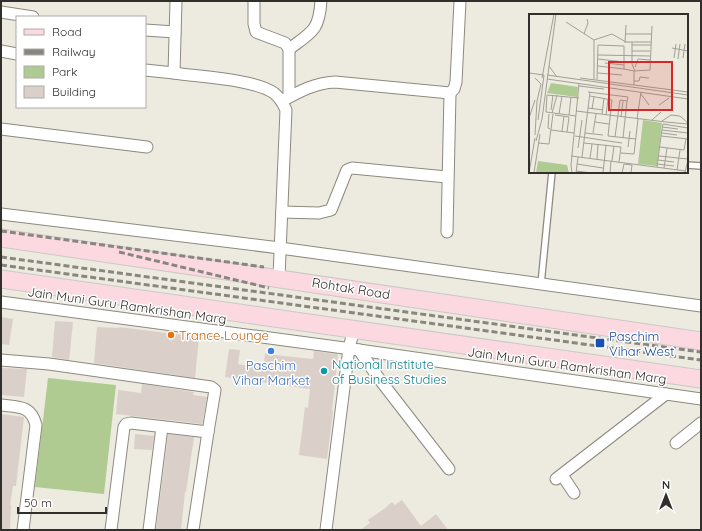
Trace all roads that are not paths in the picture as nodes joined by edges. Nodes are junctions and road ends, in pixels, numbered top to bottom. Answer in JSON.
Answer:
{"nodes":[{"id":1,"x":176,"y":1,"type":"edge"},
{"id":2,"x":254,"y":1,"type":"edge"},
{"id":3,"x":320,"y":1,"type":"edge"},
{"id":4,"x":460,"y":1,"type":"edge"},
{"id":5,"x":1,"y":12,"type":"edge"},
{"id":6,"x":27,"y":16,"type":"edge"},
{"id":7,"x":146,"y":30,"type":"edge"},
{"id":8,"x":175,"y":32,"type":"junction"},
{"id":9,"x":289,"y":49,"type":"junction"},
{"id":10,"x":1,"y":52,"type":"edge"},
{"id":11,"x":16,"y":54,"type":"edge"},
{"id":12,"x":146,"y":70,"type":"edge"},
{"id":13,"x":174,"y":73,"type":"junction"},
{"id":14,"x":450,"y":93,"type":"junction"},
{"id":15,"x":286,"y":99,"type":"junction"},
{"id":16,"x":1,"y":129,"type":"edge"},
{"id":17,"x":147,"y":147,"type":"dead end"},
{"id":18,"x":688,"y":165,"type":"edge"},
{"id":19,"x":701,"y":166,"type":"edge"},
{"id":20,"x":552,"y":173,"type":"edge"},
{"id":21,"x":448,"y":177,"type":"junction"},
{"id":22,"x":282,"y":212,"type":"junction"},
{"id":23,"x":1,"y":214,"type":"edge"},
{"id":24,"x":447,"y":232,"type":"dead end"},
{"id":25,"x":1,"y":238,"type":"edge"},
{"id":26,"x":280,"y":248,"type":"junction"},
{"id":27,"x":279,"y":277,"type":"junction"},
{"id":28,"x":1,"y":279,"type":"edge"},
{"id":29,"x":541,"y":284,"type":"junction"},
{"id":30,"x":1,"y":302,"type":"edge"},
{"id":31,"x":701,"y":306,"type":"edge"},
{"id":32,"x":354,"y":329,"type":"junction"},
{"id":33,"x":701,"y":341,"type":"edge"},
{"id":34,"x":354,"y":349,"type":"junction"},
{"id":35,"x":1,"y":360,"type":"edge"},
{"id":36,"x":701,"y":379,"type":"edge"},
{"id":37,"x":666,"y":394,"type":"junction"},
{"id":38,"x":701,"y":399,"type":"edge"},
{"id":39,"x":1,"y":405,"type":"edge"},
{"id":40,"x":701,"y":423,"type":"edge"},
{"id":41,"x":162,"y":427,"type":"junction"},
{"id":42,"x":208,"y":432,"type":"junction"},
{"id":43,"x":676,"y":443,"type":"dead end"},
{"id":44,"x":449,"y":469,"type":"dead end"},
{"id":45,"x":574,"y":493,"type":"dead end"},
{"id":46,"x":23,"y":530,"type":"edge"},
{"id":47,"x":111,"y":530,"type":"edge"},
{"id":48,"x":149,"y":530,"type":"edge"},
{"id":49,"x":193,"y":530,"type":"edge"},
{"id":50,"x":326,"y":530,"type":"edge"}],
"edges":[{"from":1,"to":8,"type":"street"},
{"from":2,"to":9,"type":"street"},
{"from":3,"to":9,"type":"street"},
{"from":4,"to":14,"type":"street"},
{"from":5,"to":6,"type":"street"},
{"from":7,"to":8,"type":"street"},
{"from":8,"to":13,"type":"street"},
{"from":9,"to":15,"type":"street"},
{"from":10,"to":11,"type":"street"},
{"from":12,"to":13,"type":"street"},
{"from":13,"to":15,"type":"street"},
{"from":14,"to":15,"type":"street"},
{"from":14,"to":21,"type":"street"},
{"from":15,"to":22,"type":"street"},
{"from":16,"to":17,"type":"street"},
{"from":18,"to":19,"type":"lane"},
{"from":20,"to":29,"type":"lane"},
{"from":21,"to":22,"type":"street"},
{"from":21,"to":24,"type":"street"},
{"from":22,"to":26,"type":"street"},
{"from":23,"to":26,"type":"street"},
{"from":25,"to":27,"type":"main road","name":"Rohtak Road"},
{"from":26,"to":27,"type":"street"},
{"from":26,"to":29,"type":"street"},
{"from":27,"to":33,"type":"main road","name":"Rohtak Road"},
{"from":28,"to":32,"type":"main road"},
{"from":29,"to":31,"type":"street"},
{"from":30,"to":34,"type":"street","name":"Jain Muni Guru Ramkrishan Marg"},
{"from":32,"to":34,"type":"street"},
{"from":32,"to":36,"type":"main road"},
{"from":34,"to":37,"type":"street","name":"Jain Muni Guru Ramkrishan Marg"},
{"from":34,"to":44,"type":"street"},
{"from":34,"to":50,"type":"street"},
{"from":35,"to":42,"type":"street"},
{"from":37,"to":38,"type":"street","name":"Jain Muni Guru Ramkrishan Marg"},
{"from":37,"to":45,"type":"street"},
{"from":39,"to":46,"type":"street"},
{"from":40,"to":43,"type":"street"},
{"from":41,"to":42,"type":"street"},
{"from":41,"to":47,"type":"street"},
{"from":41,"to":48,"type":"street"},
{"from":42,"to":49,"type":"street"}]}
